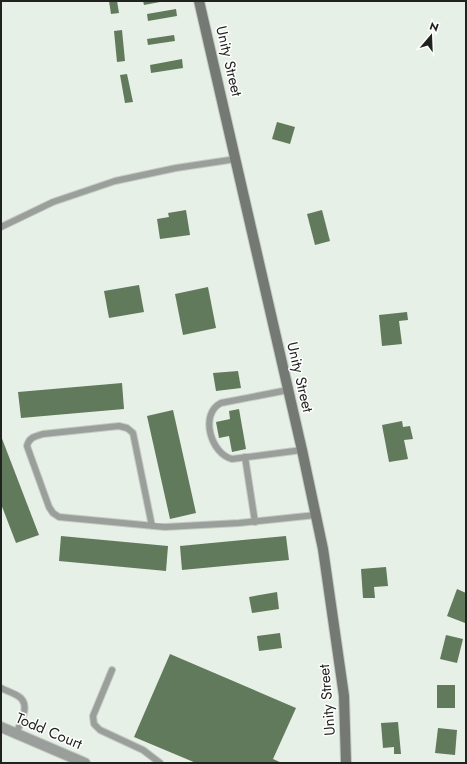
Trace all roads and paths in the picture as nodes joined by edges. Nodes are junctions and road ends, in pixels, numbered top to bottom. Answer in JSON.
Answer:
{"nodes":[{"id":1,"x":199,"y":1,"type":"edge"},
{"id":2,"x":236,"y":158,"type":"junction"},
{"id":3,"x":1,"y":227,"type":"edge"},
{"id":4,"x":288,"y":390,"type":"junction"},
{"id":5,"x":302,"y":450,"type":"junction"},
{"id":6,"x":245,"y":457,"type":"junction"},
{"id":7,"x":316,"y":515,"type":"junction"},
{"id":8,"x":255,"y":522,"type":"junction"},
{"id":9,"x":152,"y":526,"type":"junction"},
{"id":10,"x":112,"y":670,"type":"dead end"},
{"id":11,"x":1,"y":688,"type":"edge"},
{"id":12,"x":1,"y":727,"type":"edge"},
{"id":13,"x":16,"y":734,"type":"junction"},
{"id":14,"x":85,"y":763,"type":"edge"},
{"id":15,"x":160,"y":763,"type":"edge"},
{"id":16,"x":346,"y":763,"type":"edge"}],
"edges":[{"from":1,"to":2,"type":"street","name":"Unity Street"},
{"from":2,"to":3,"type":"lane"},
{"from":2,"to":4,"type":"street","name":"Unity Street"},
{"from":4,"to":5,"type":"street","name":"Unity Street"},
{"from":4,"to":6,"type":"lane"},
{"from":5,"to":6,"type":"lane"},
{"from":5,"to":7,"type":"street","name":"Unity Street"},
{"from":6,"to":8,"type":"lane"},
{"from":7,"to":8,"type":"lane"},
{"from":7,"to":16,"type":"street","name":"Unity Street"},
{"from":8,"to":9,"type":"lane"},
{"from":9,"to":9,"type":"lane"},
{"from":10,"to":15,"type":"lane"},
{"from":11,"to":13,"type":"lane"},
{"from":12,"to":13,"type":"street","name":"Todd Court"},
{"from":13,"to":14,"type":"street","name":"Todd Court"}]}
